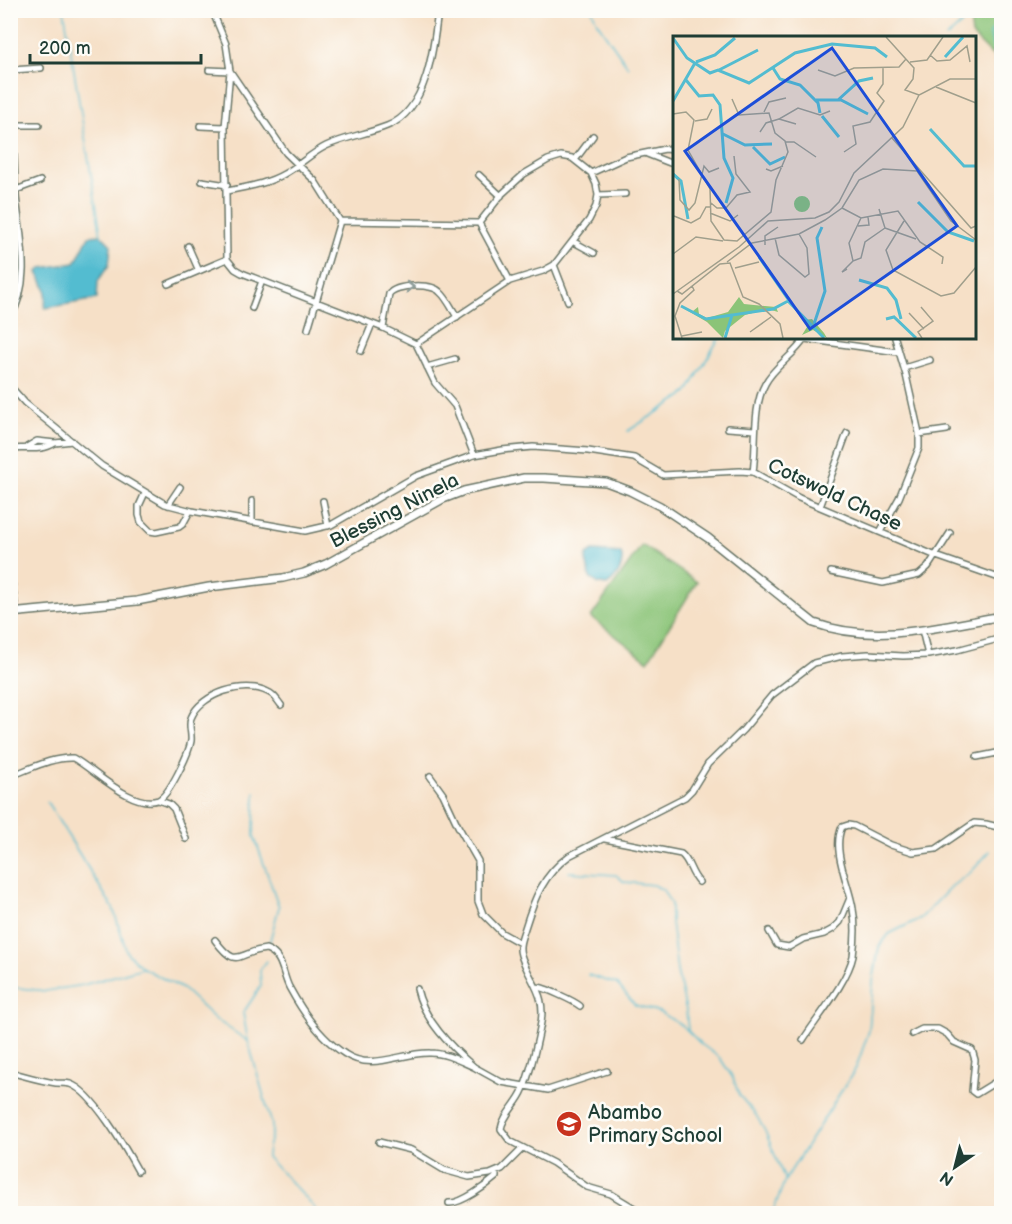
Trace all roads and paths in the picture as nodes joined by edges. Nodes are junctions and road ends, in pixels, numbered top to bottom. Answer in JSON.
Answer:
{"nodes":[{"id":1,"x":212,"y":10,"type":"edge"},
{"id":2,"x":438,"y":10,"type":"edge"},
{"id":3,"x":10,"y":46,"type":"edge"},
{"id":4,"x":41,"y":68,"type":"dead end"},
{"id":5,"x":12,"y":70,"type":"edge"},
{"id":6,"x":209,"y":70,"type":"dead end"},
{"id":7,"x":230,"y":71,"type":"junction"},
{"id":8,"x":13,"y":125,"type":"junction"},
{"id":9,"x":39,"y":125,"type":"dead end"},
{"id":10,"x":200,"y":126,"type":"dead end"},
{"id":11,"x":225,"y":127,"type":"junction"},
{"id":12,"x":593,"y":136,"type":"dead end"},
{"id":13,"x":673,"y":150,"type":"edge"},
{"id":14,"x":646,"y":154,"type":"junction"},
{"id":15,"x":575,"y":160,"type":"junction"},
{"id":16,"x":673,"y":162,"type":"edge"},
{"id":17,"x":299,"y":164,"type":"junction"},
{"id":18,"x":591,"y":173,"type":"junction"},
{"id":19,"x":479,"y":175,"type":"dead end"},
{"id":20,"x":40,"y":181,"type":"dead end"},
{"id":21,"x":202,"y":181,"type":"dead end"},
{"id":22,"x":227,"y":188,"type":"junction"},
{"id":23,"x":16,"y":190,"type":"junction"},
{"id":24,"x":625,"y":194,"type":"dead end"},
{"id":25,"x":598,"y":195,"type":"junction"},
{"id":26,"x":501,"y":196,"type":"junction"},
{"id":27,"x":340,"y":221,"type":"junction"},
{"id":28,"x":479,"y":223,"type":"junction"},
{"id":29,"x":574,"y":242,"type":"junction"},
{"id":30,"x":188,"y":246,"type":"dead end"},
{"id":31,"x":594,"y":253,"type":"dead end"},
{"id":32,"x":227,"y":259,"type":"junction"},
{"id":33,"x":554,"y":265,"type":"junction"},
{"id":34,"x":199,"y":271,"type":"junction"},
{"id":35,"x":262,"y":281,"type":"junction"},
{"id":36,"x":510,"y":281,"type":"junction"},
{"id":37,"x":168,"y":284,"type":"dead end"},
{"id":38,"x":568,"y":301,"type":"dead end"},
{"id":39,"x":317,"y":302,"type":"junction"},
{"id":40,"x":252,"y":308,"type":"dead end"},
{"id":41,"x":457,"y":316,"type":"junction"},
{"id":42,"x":10,"y":318,"type":"edge"},
{"id":43,"x":372,"y":324,"type":"junction"},
{"id":44,"x":383,"y":328,"type":"junction"},
{"id":45,"x":308,"y":329,"type":"dead end"},
{"id":46,"x":804,"y":339,"type":"edge"},
{"id":47,"x":812,"y":339,"type":"edge"},
{"id":48,"x":895,"y":339,"type":"edge"},
{"id":49,"x":416,"y":344,"type":"junction"},
{"id":50,"x":361,"y":351,"type":"dead end"},
{"id":51,"x":898,"y":352,"type":"junction"},
{"id":52,"x":456,"y":358,"type":"dead end"},
{"id":53,"x":930,"y":360,"type":"dead end"},
{"id":54,"x":427,"y":367,"type":"junction"},
{"id":55,"x":904,"y":368,"type":"junction"},
{"id":56,"x":10,"y":386,"type":"edge"},
{"id":57,"x":728,"y":428,"type":"dead end"},
{"id":58,"x":755,"y":430,"type":"junction"},
{"id":59,"x":947,"y":430,"type":"dead end"},
{"id":60,"x":848,"y":433,"type":"dead end"},
{"id":61,"x":919,"y":434,"type":"junction"},
{"id":62,"x":72,"y":441,"type":"junction"},
{"id":63,"x":10,"y":449,"type":"edge"},
{"id":64,"x":474,"y":455,"type":"junction"},
{"id":65,"x":753,"y":472,"type":"junction"},
{"id":66,"x":180,"y":487,"type":"dead end"},
{"id":67,"x":145,"y":493,"type":"junction"},
{"id":68,"x":252,"y":501,"type":"dead end"},
{"id":69,"x":323,"y":501,"type":"dead end"},
{"id":70,"x":168,"y":505,"type":"junction"},
{"id":71,"x":820,"y":507,"type":"junction"},
{"id":72,"x":190,"y":511,"type":"junction"},
{"id":73,"x":252,"y":522,"type":"junction"},
{"id":74,"x":328,"y":526,"type":"junction"},
{"id":75,"x":880,"y":532,"type":"junction"},
{"id":76,"x":950,"y":533,"type":"dead end"},
{"id":77,"x":936,"y":556,"type":"junction"},
{"id":78,"x":10,"y":568,"type":"edge"},
{"id":79,"x":831,"y":572,"type":"dead end"},
{"id":80,"x":1002,"y":579,"type":"edge"},
{"id":81,"x":13,"y":613,"type":"edge"},
{"id":82,"x":1002,"y":616,"type":"edge"},
{"id":83,"x":922,"y":630,"type":"junction"},
{"id":84,"x":1002,"y":638,"type":"edge"},
{"id":85,"x":928,"y":655,"type":"junction"},
{"id":86,"x":281,"y":705,"type":"dead end"},
{"id":87,"x":1002,"y":752,"type":"edge"},
{"id":88,"x":977,"y":757,"type":"dead end"},
{"id":89,"x":10,"y":776,"type":"edge"},
{"id":90,"x":430,"y":776,"type":"dead end"},
{"id":91,"x":158,"y":800,"type":"junction"},
{"id":92,"x":1002,"y":828,"type":"edge"},
{"id":93,"x":605,"y":838,"type":"junction"},
{"id":94,"x":186,"y":839,"type":"dead end"},
{"id":95,"x":699,"y":882,"type":"dead end"},
{"id":96,"x":850,"y":897,"type":"junction"},
{"id":97,"x":769,"y":931,"type":"dead end"},
{"id":98,"x":215,"y":940,"type":"dead end"},
{"id":99,"x":520,"y":942,"type":"junction"},
{"id":100,"x":537,"y":987,"type":"junction"},
{"id":101,"x":417,"y":988,"type":"dead end"},
{"id":102,"x":549,"y":992,"type":"junction"},
{"id":103,"x":541,"y":1000,"type":"junction"},
{"id":104,"x":580,"y":1006,"type":"dead end"},
{"id":105,"x":912,"y":1034,"type":"dead end"},
{"id":106,"x":803,"y":1040,"type":"dead end"},
{"id":107,"x":474,"y":1067,"type":"junction"},
{"id":108,"x":608,"y":1071,"type":"dead end"},
{"id":109,"x":10,"y":1072,"type":"edge"},
{"id":110,"x":1002,"y":1078,"type":"edge"},
{"id":111,"x":524,"y":1086,"type":"junction"},
{"id":112,"x":379,"y":1142,"type":"dead end"},
{"id":113,"x":523,"y":1148,"type":"junction"},
{"id":114,"x":138,"y":1171,"type":"dead end"},
{"id":115,"x":496,"y":1172,"type":"junction"},
{"id":116,"x":449,"y":1203,"type":"dead end"},
{"id":117,"x":644,"y":1214,"type":"edge"}],
"edges":[{"from":1,"to":7,"type":"street"},
{"from":2,"to":17,"type":"street"},
{"from":3,"to":5,"type":"street"},
{"from":4,"to":5,"type":"street"},
{"from":5,"to":8,"type":"street"},
{"from":6,"to":7,"type":"street"},
{"from":7,"to":11,"type":"street"},
{"from":7,"to":17,"type":"street"},
{"from":8,"to":9,"type":"street"},
{"from":8,"to":23,"type":"street"},
{"from":10,"to":11,"type":"street"},
{"from":11,"to":22,"type":"street"},
{"from":12,"to":15,"type":"street"},
{"from":13,"to":14,"type":"street"},
{"from":14,"to":16,"type":"street"},
{"from":14,"to":18,"type":"street"},
{"from":15,"to":18,"type":"street"},
{"from":15,"to":26,"type":"street"},
{"from":17,"to":22,"type":"street"},
{"from":17,"to":27,"type":"street"},
{"from":18,"to":25,"type":"street"},
{"from":19,"to":26,"type":"street"},
{"from":20,"to":23,"type":"street"},
{"from":21,"to":22,"type":"street"},
{"from":22,"to":32,"type":"street"},
{"from":23,"to":42,"type":"street"},
{"from":24,"to":25,"type":"street"},
{"from":25,"to":29,"type":"street"},
{"from":26,"to":28,"type":"street"},
{"from":27,"to":28,"type":"street"},
{"from":27,"to":39,"type":"street"},
{"from":28,"to":36,"type":"street"},
{"from":29,"to":31,"type":"street"},
{"from":29,"to":33,"type":"street"},
{"from":30,"to":34,"type":"street"},
{"from":32,"to":34,"type":"street"},
{"from":32,"to":35,"type":"street"},
{"from":33,"to":36,"type":"street"},
{"from":33,"to":38,"type":"street"},
{"from":34,"to":37,"type":"street"},
{"from":35,"to":39,"type":"street"},
{"from":35,"to":40,"type":"street"},
{"from":36,"to":41,"type":"street"},
{"from":39,"to":43,"type":"street"},
{"from":39,"to":45,"type":"street"},
{"from":44,"to":41,"type":"street","one_way":true},
{"from":41,"to":49,"type":"street"},
{"from":43,"to":44,"type":"street"},
{"from":43,"to":50,"type":"street"},
{"from":44,"to":49,"type":"street"},
{"from":46,"to":58,"type":"street"},
{"from":47,"to":51,"type":"street"},
{"from":48,"to":51,"type":"street"},
{"from":49,"to":54,"type":"street"},
{"from":51,"to":55,"type":"street"},
{"from":52,"to":54,"type":"street"},
{"from":53,"to":55,"type":"street"},
{"from":54,"to":64,"type":"street"},
{"from":55,"to":61,"type":"street"},
{"from":56,"to":62,"type":"street"},
{"from":57,"to":58,"type":"street"},
{"from":58,"to":65,"type":"street"},
{"from":59,"to":61,"type":"street"},
{"from":60,"to":71,"type":"street"},
{"from":61,"to":75,"type":"street"},
{"from":62,"to":63,"type":"street"},
{"from":62,"to":67,"type":"street"},
{"from":64,"to":65,"type":"street","name":"Cotswold Chase"},
{"from":64,"to":74,"type":"street","name":"Cotswold Chase"},
{"from":65,"to":71,"type":"street","name":"Cotswold Chase"},
{"from":66,"to":70,"type":"street"},
{"from":67,"to":70,"type":"street"},
{"from":67,"to":72,"type":"street"},
{"from":68,"to":73,"type":"street"},
{"from":69,"to":74,"type":"street"},
{"from":70,"to":72,"type":"street"},
{"from":71,"to":75,"type":"street","name":"Cotswold Chase"},
{"from":72,"to":73,"type":"street"},
{"from":73,"to":74,"type":"street"},
{"from":75,"to":77,"type":"street","name":"Cotswold Chase"},
{"from":76,"to":77,"type":"street"},
{"from":77,"to":79,"type":"street"},
{"from":77,"to":80,"type":"street","name":"Cotswold Chase"},
{"from":78,"to":81,"type":"street"},
{"from":81,"to":83,"type":"street","name":"Blessing Ninela"},
{"from":82,"to":83,"type":"street","name":"Blessing Ninela"},
{"from":83,"to":85,"type":"street"},
{"from":84,"to":85,"type":"street"},
{"from":85,"to":93,"type":"street"},
{"from":86,"to":91,"type":"street"},
{"from":87,"to":88,"type":"street"},
{"from":89,"to":91,"type":"street"},
{"from":90,"to":99,"type":"street"},
{"from":91,"to":94,"type":"street"},
{"from":92,"to":96,"type":"street"},
{"from":93,"to":95,"type":"street"},
{"from":93,"to":99,"type":"street"},
{"from":96,"to":97,"type":"street"},
{"from":96,"to":106,"type":"street"},
{"from":98,"to":107,"type":"street"},
{"from":99,"to":100,"type":"street"},
{"from":100,"to":102,"type":"street"},
{"from":100,"to":103,"type":"street"},
{"from":101,"to":107,"type":"street"},
{"from":102,"to":103,"type":"street"},
{"from":102,"to":104,"type":"street"},
{"from":103,"to":111,"type":"street"},
{"from":105,"to":110,"type":"street"},
{"from":107,"to":111,"type":"street"},
{"from":108,"to":111,"type":"street"},
{"from":109,"to":114,"type":"street"},
{"from":111,"to":113,"type":"street"},
{"from":112,"to":115,"type":"street"},
{"from":113,"to":115,"type":"street"},
{"from":113,"to":117,"type":"street"},
{"from":115,"to":116,"type":"street"}]}
